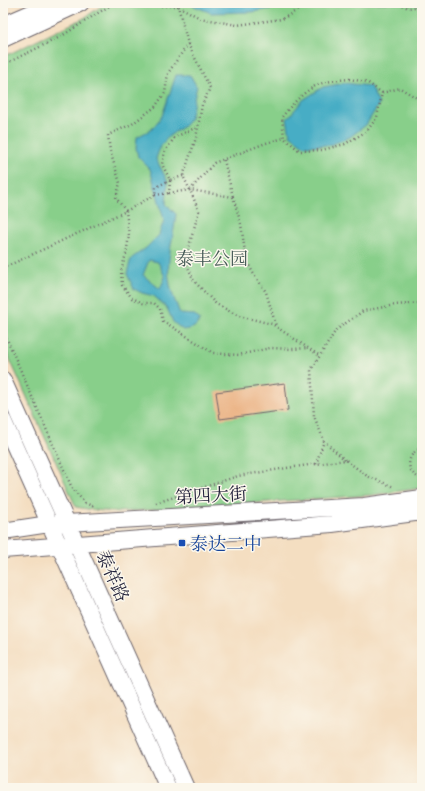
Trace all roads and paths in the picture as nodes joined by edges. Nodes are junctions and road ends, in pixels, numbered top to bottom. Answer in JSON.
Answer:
{"nodes":[{"id":1,"x":54,"y":3,"type":"edge"},
{"id":2,"x":81,"y":3,"type":"edge"},
{"id":3,"x":114,"y":3,"type":"edge"},
{"id":4,"x":156,"y":3,"type":"edge"},
{"id":5,"x":310,"y":3,"type":"edge"},
{"id":6,"x":399,"y":3,"type":"edge"},
{"id":7,"x":178,"y":5,"type":"edge"},
{"id":8,"x":422,"y":6,"type":"edge"},
{"id":9,"x":3,"y":25,"type":"edge"},
{"id":10,"x":3,"y":39,"type":"edge"},
{"id":11,"x":188,"y":44,"type":"junction"},
{"id":12,"x":3,"y":65,"type":"edge"},
{"id":13,"x":382,"y":93,"type":"junction"},
{"id":14,"x":422,"y":101,"type":"edge"},
{"id":15,"x":198,"y":127,"type":"junction"},
{"id":16,"x":284,"y":138,"type":"junction"},
{"id":17,"x":224,"y":160,"type":"junction"},
{"id":18,"x":183,"y":176,"type":"junction"},
{"id":19,"x":170,"y":180,"type":"junction"},
{"id":20,"x":190,"y":190,"type":"junction"},
{"id":21,"x":169,"y":194,"type":"junction"},
{"id":22,"x":155,"y":195,"type":"junction"},
{"id":23,"x":233,"y":197,"type":"junction"},
{"id":24,"x":126,"y":211,"type":"junction"},
{"id":25,"x":3,"y":268,"type":"edge"},
{"id":26,"x":422,"y":303,"type":"edge"},
{"id":27,"x":276,"y":326,"type":"junction"},
{"id":28,"x":3,"y":330,"type":"edge"},
{"id":29,"x":308,"y":348,"type":"junction"},
{"id":30,"x":320,"y":356,"type":"junction"},
{"id":31,"x":3,"y":380,"type":"edge"},
{"id":32,"x":3,"y":420,"type":"edge"},
{"id":33,"x":324,"y":441,"type":"junction"},
{"id":34,"x":422,"y":448,"type":"edge"},
{"id":35,"x":346,"y":460,"type":"junction"},
{"id":36,"x":316,"y":464,"type":"junction"},
{"id":37,"x":422,"y":479,"type":"edge"},
{"id":38,"x":395,"y":488,"type":"dead end"},
{"id":39,"x":422,"y":498,"type":"edge"},
{"id":40,"x":149,"y":504,"type":"dead end"},
{"id":41,"x":97,"y":508,"type":"dead end"},
{"id":42,"x":422,"y":512,"type":"edge"},
{"id":43,"x":67,"y":523,"type":"junction"},
{"id":44,"x":49,"y":524,"type":"junction"},
{"id":45,"x":3,"y":531,"type":"edge"},
{"id":46,"x":77,"y":544,"type":"junction"},
{"id":47,"x":59,"y":545,"type":"junction"},
{"id":48,"x":3,"y":550,"type":"edge"},
{"id":49,"x":168,"y":788,"type":"edge"},
{"id":50,"x":186,"y":788,"type":"edge"}],
"edges":[{"from":1,"to":9,"type":"street"},
{"from":2,"to":10,"type":"street"},
{"from":3,"to":12,"type":"path"},
{"from":4,"to":7,"type":"path"},
{"from":5,"to":7,"type":"path"},
{"from":6,"to":8,"type":"path"},
{"from":7,"to":11,"type":"path"},
{"from":11,"to":15,"type":"path"},
{"from":11,"to":24,"type":"path"},
{"from":13,"to":14,"type":"path"},
{"from":13,"to":16,"type":"path"},
{"from":13,"to":16,"type":"path"},
{"from":15,"to":18,"type":"path"},
{"from":15,"to":19,"type":"path"},
{"from":16,"to":17,"type":"path"},
{"from":17,"to":20,"type":"path"},
{"from":17,"to":23,"type":"path"},
{"from":18,"to":19,"type":"path"},
{"from":18,"to":20,"type":"path"},
{"from":19,"to":21,"type":"path"},
{"from":19,"to":22,"type":"path"},
{"from":20,"to":21,"type":"path"},
{"from":20,"to":23,"type":"path"},
{"from":20,"to":27,"type":"path"},
{"from":21,"to":22,"type":"path"},
{"from":22,"to":24,"type":"path"},
{"from":23,"to":27,"type":"path"},
{"from":24,"to":25,"type":"path"},
{"from":24,"to":29,"type":"path"},
{"from":26,"to":30,"type":"path"},
{"from":27,"to":29,"type":"path"},
{"from":28,"to":41,"type":"path"},
{"from":29,"to":30,"type":"path"},
{"from":30,"to":33,"type":"path"},
{"from":31,"to":43,"type":"street","name":"泰祥路"},
{"from":32,"to":44,"type":"street","name":"泰祥路"},
{"from":33,"to":35,"type":"path"},
{"from":33,"to":36,"type":"path"},
{"from":34,"to":37,"type":"path"},
{"from":35,"to":36,"type":"path"},
{"from":35,"to":38,"type":"path"},
{"from":36,"to":40,"type":"path"},
{"from":39,"to":43,"type":"street","name":"第四大街"},
{"from":42,"to":46,"type":"street","name":"第四大街"},
{"from":43,"to":44,"type":"street","name":"第四大街"},
{"from":43,"to":46,"type":"street","name":"泰祥路"},
{"from":44,"to":45,"type":"street","name":"第四大街"},
{"from":44,"to":47,"type":"street","name":"泰祥路"},
{"from":46,"to":47,"type":"street","name":"第四大街"},
{"from":46,"to":50,"type":"street","name":"泰祥路"},
{"from":47,"to":48,"type":"street","name":"第四大街"},
{"from":47,"to":49,"type":"street","name":"泰祥路"}]}
